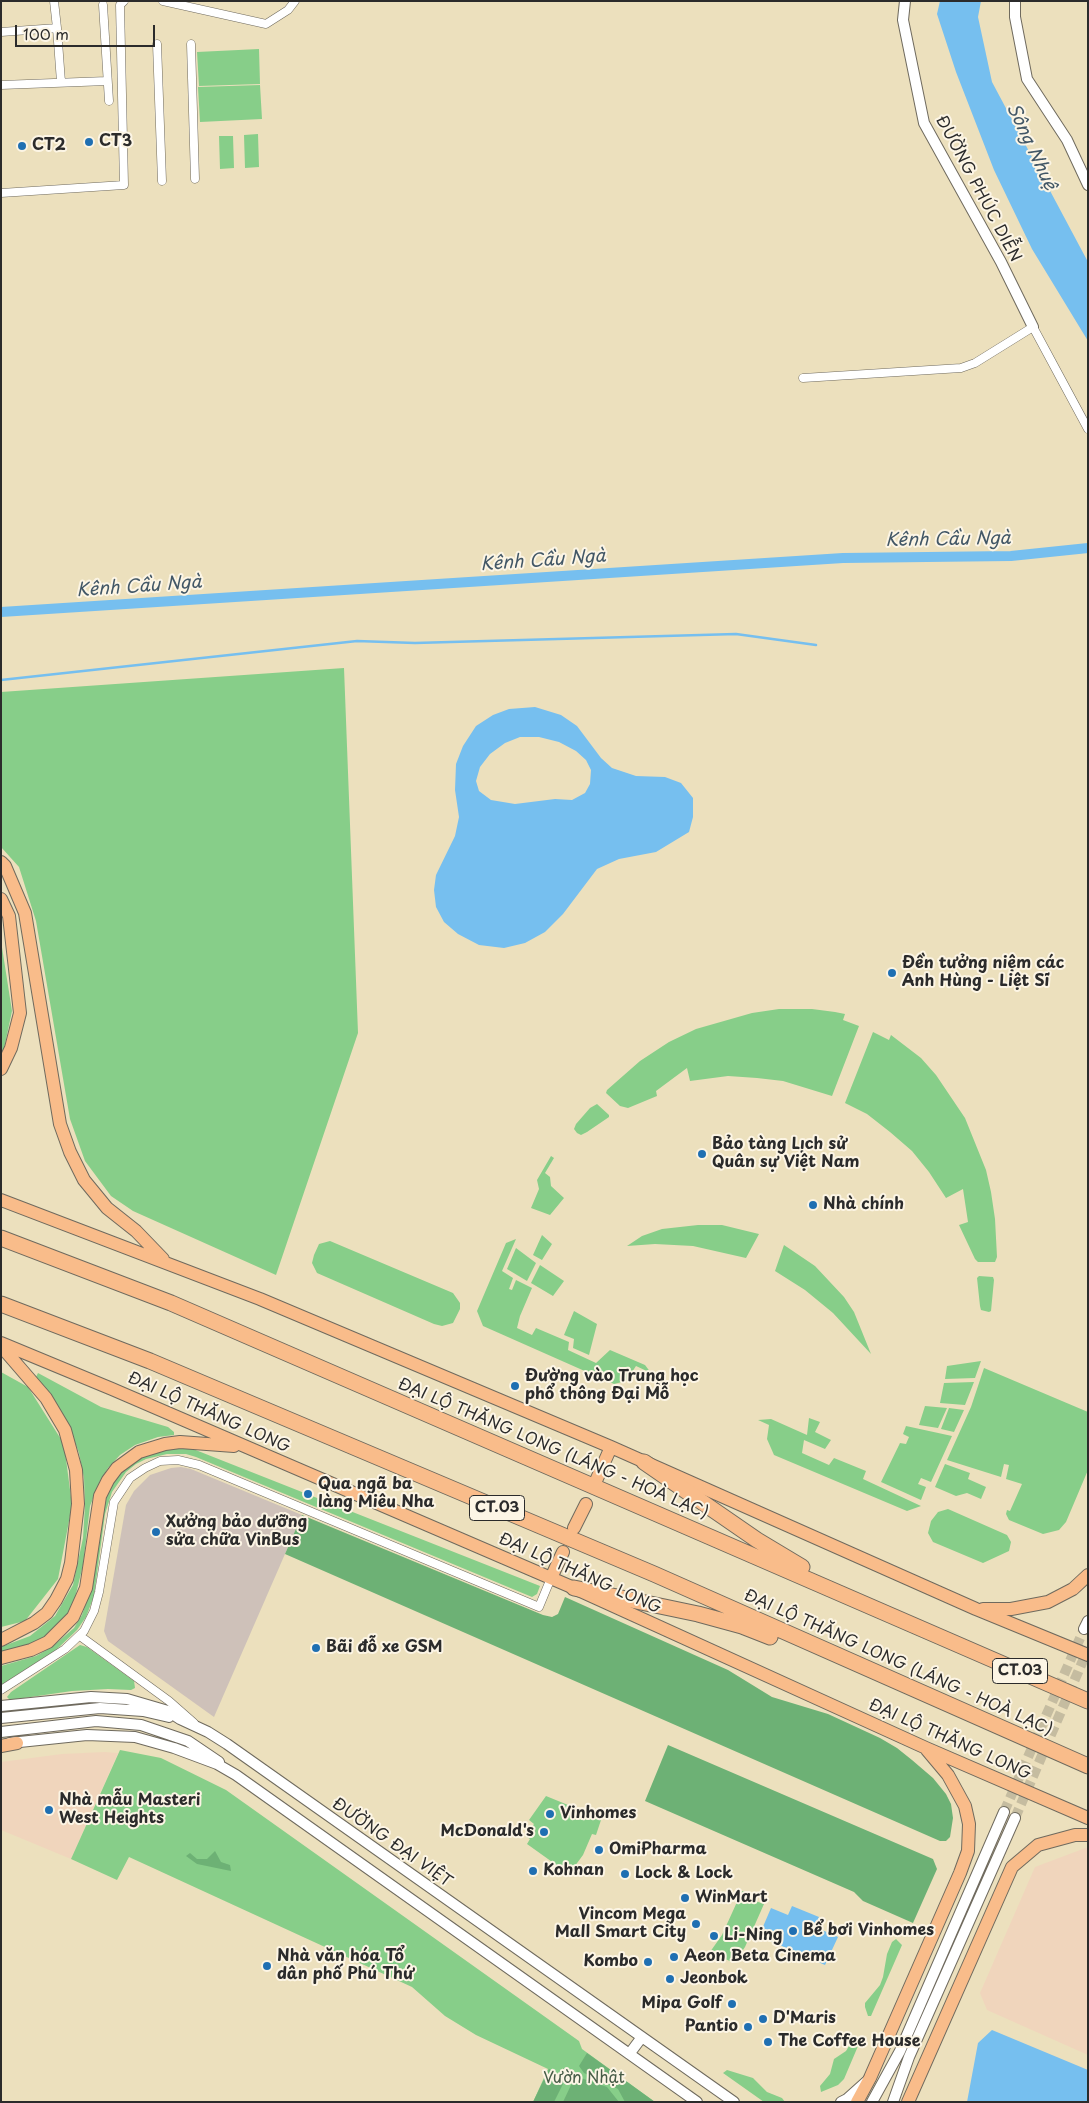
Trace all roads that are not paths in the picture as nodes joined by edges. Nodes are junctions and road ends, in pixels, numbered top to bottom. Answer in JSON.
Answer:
{"nodes":[{"id":1,"x":54,"y":1,"type":"edge"},
{"id":2,"x":124,"y":1,"type":"edge"},
{"id":3,"x":163,"y":1,"type":"edge"},
{"id":4,"x":295,"y":1,"type":"edge"},
{"id":5,"x":905,"y":1,"type":"edge"},
{"id":6,"x":1015,"y":1,"type":"edge"},
{"id":7,"x":103,"y":5,"type":"dead end"},
{"id":8,"x":57,"y":28,"type":"junction"},
{"id":9,"x":1,"y":32,"type":"edge"},
{"id":10,"x":157,"y":44,"type":"dead end"},
{"id":11,"x":191,"y":44,"type":"dead end"},
{"id":12,"x":107,"y":81,"type":"junction"},
{"id":13,"x":61,"y":82,"type":"junction"},
{"id":14,"x":1,"y":85,"type":"edge"},
{"id":15,"x":108,"y":101,"type":"dead end"},
{"id":16,"x":195,"y":179,"type":"dead end"},
{"id":17,"x":162,"y":181,"type":"dead end"},
{"id":18,"x":1088,"y":185,"type":"edge"},
{"id":19,"x":1,"y":193,"type":"edge"},
{"id":20,"x":1033,"y":327,"type":"junction"},
{"id":21,"x":802,"y":378,"type":"dead end"},
{"id":22,"x":1088,"y":429,"type":"edge"},
{"id":23,"x":1,"y":862,"type":"edge"},
{"id":24,"x":1,"y":898,"type":"edge"},
{"id":25,"x":1,"y":1069,"type":"edge"},
{"id":26,"x":1,"y":1200,"type":"edge"},
{"id":27,"x":1,"y":1238,"type":"edge"},
{"id":28,"x":166,"y":1262,"type":"junction"},
{"id":29,"x":1,"y":1304,"type":"edge"},
{"id":30,"x":1,"y":1345,"type":"edge"},
{"id":31,"x":244,"y":1446,"type":"junction"},
{"id":32,"x":611,"y":1447,"type":"junction"},
{"id":33,"x":644,"y":1462,"type":"junction"},
{"id":34,"x":595,"y":1483,"type":"dead end"},
{"id":35,"x":586,"y":1504,"type":"dead end"},
{"id":36,"x":574,"y":1528,"type":"dead end"},
{"id":37,"x":564,"y":1552,"type":"dead end"},
{"id":38,"x":1088,"y":1575,"type":"edge"},
{"id":39,"x":551,"y":1578,"type":"junction"},
{"id":40,"x":574,"y":1588,"type":"junction"},
{"id":41,"x":976,"y":1609,"type":"junction"},
{"id":42,"x":80,"y":1636,"type":"junction"},
{"id":43,"x":1,"y":1640,"type":"edge"},
{"id":44,"x":953,"y":1642,"type":"junction"},
{"id":45,"x":1088,"y":1655,"type":"edge"},
{"id":46,"x":1,"y":1658,"type":"edge"},
{"id":47,"x":1,"y":1690,"type":"edge"},
{"id":48,"x":1088,"y":1701,"type":"edge"},
{"id":49,"x":1,"y":1706,"type":"edge"},
{"id":50,"x":1,"y":1718,"type":"edge"},
{"id":51,"x":180,"y":1719,"type":"junction"},
{"id":52,"x":988,"y":1722,"type":"junction"},
{"id":53,"x":198,"y":1727,"type":"junction"},
{"id":54,"x":1,"y":1732,"type":"edge"},
{"id":55,"x":17,"y":1743,"type":"joint"},
{"id":56,"x":1,"y":1744,"type":"edge"},
{"id":57,"x":926,"y":1748,"type":"junction"},
{"id":58,"x":1084,"y":1765,"type":"edge"},
{"id":59,"x":236,"y":1775,"type":"junction"},
{"id":60,"x":1004,"y":1812,"type":"tunnel mouth"},
{"id":61,"x":1015,"y":1818,"type":"tunnel mouth"},
{"id":62,"x":1088,"y":1818,"type":"edge"},
{"id":63,"x":1088,"y":1835,"type":"edge"},
{"id":64,"x":642,"y":2037,"type":"junction"},
{"id":65,"x":630,"y":2053,"type":"junction"},
{"id":66,"x":870,"y":2078,"type":"junction"},
{"id":67,"x":697,"y":2102,"type":"edge"},
{"id":68,"x":734,"y":2102,"type":"edge"},
{"id":69,"x":841,"y":2102,"type":"edge"},
{"id":70,"x":857,"y":2102,"type":"edge"},
{"id":71,"x":872,"y":2102,"type":"edge"},
{"id":72,"x":893,"y":2102,"type":"edge"},
{"id":73,"x":908,"y":2102,"type":"edge"}],
"edges":[{"from":1,"to":8,"type":"street"},
{"from":2,"to":19,"type":"street"},
{"from":3,"to":4,"type":"street"},
{"from":5,"to":20,"type":"street","name":"ĐƯỜNG PHÚC DIỄN"},
{"from":6,"to":18,"type":"street"},
{"from":7,"to":12,"type":"street"},
{"from":8,"to":9,"type":"street"},
{"from":8,"to":13,"type":"street"},
{"from":10,"to":17,"type":"street"},
{"from":11,"to":16,"type":"street"},
{"from":12,"to":13,"type":"street"},
{"from":12,"to":15,"type":"street"},
{"from":13,"to":14,"type":"street"},
{"from":20,"to":21,"type":"street"},
{"from":20,"to":22,"type":"street"},
{"from":23,"to":28,"type":"main road"},
{"from":24,"to":25,"type":"main road"},
{"from":26,"to":28,"type":"main road"},
{"from":27,"to":44,"type":"highway","name":"ĐẠI LỘ THĂNG LONG (LÁNG - HOÀ LẠC)","number":"CT.03"},
{"from":28,"to":32,"type":"main road"},
{"from":29,"to":52,"type":"highway","name":"ĐẠI LỘ THĂNG LONG (LÁNG - HOÀ LẠC)","number":"CT.03"},
{"from":30,"to":31,"type":"main road","name":"ĐẠI LỘ THĂNG LONG"},
{"from":30,"to":43,"type":"main road"},
{"from":31,"to":39,"type":"main road","name":"ĐẠI LỘ THĂNG LONG"},
{"from":31,"to":46,"type":"main road"},
{"from":32,"to":33,"type":"main road"},
{"from":32,"to":34,"type":"main road"},
{"from":33,"to":41,"type":"main road"},
{"from":33,"to":44,"type":"highway"},
{"from":35,"to":36,"type":"main road"},
{"from":37,"to":39,"type":"main road"},
{"from":38,"to":41,"type":"main road"},
{"from":39,"to":40,"type":"main road","name":"ĐẠI LỘ THĂNG LONG"},
{"from":39,"to":42,"type":"street"},
{"from":40,"to":52,"type":"highway"},
{"from":40,"to":57,"type":"main road","name":"ĐẠI LỘ THĂNG LONG"},
{"from":41,"to":45,"type":"main road"},
{"from":42,"to":47,"type":"street"},
{"from":42,"to":53,"type":"street"},
{"from":44,"to":48,"type":"highway","name":"ĐẠI LỘ THĂNG LONG (LÁNG - HOÀ LẠC)","number":"CT.03"},
{"from":49,"to":51,"type":"street","name":"ĐƯỜNG ĐẠI VIỆT"},
{"from":50,"to":51,"type":"street"},
{"from":51,"to":53,"type":"street","name":"ĐƯỜNG ĐẠI VIỆT"},
{"from":52,"to":58,"type":"highway","name":"ĐẠI LỘ THĂNG LONG (LÁNG - HOÀ LẠC)","number":"CT.03"},
{"from":53,"to":64,"type":"street","name":"ĐƯỜNG ĐẠI VIỆT"},
{"from":54,"to":59,"type":"street"},
{"from":55,"to":56,"type":"main road"},
{"from":55,"to":59,"type":"street"},
{"from":57,"to":62,"type":"main road","name":"ĐẠI LỘ THĂNG LONG"},
{"from":57,"to":66,"type":"main road"},
{"from":59,"to":65,"type":"street"},
{"from":60,"to":71,"type":"street"},
{"from":61,"to":72,"type":"street"},
{"from":63,"to":73,"type":"main road"},
{"from":64,"to":65,"type":"street"},
{"from":64,"to":68,"type":"street","name":"ĐƯỜNG ĐẠI VIỆT"},
{"from":65,"to":67,"type":"street"},
{"from":66,"to":69,"type":"street"},
{"from":66,"to":70,"type":"main road"}]}
